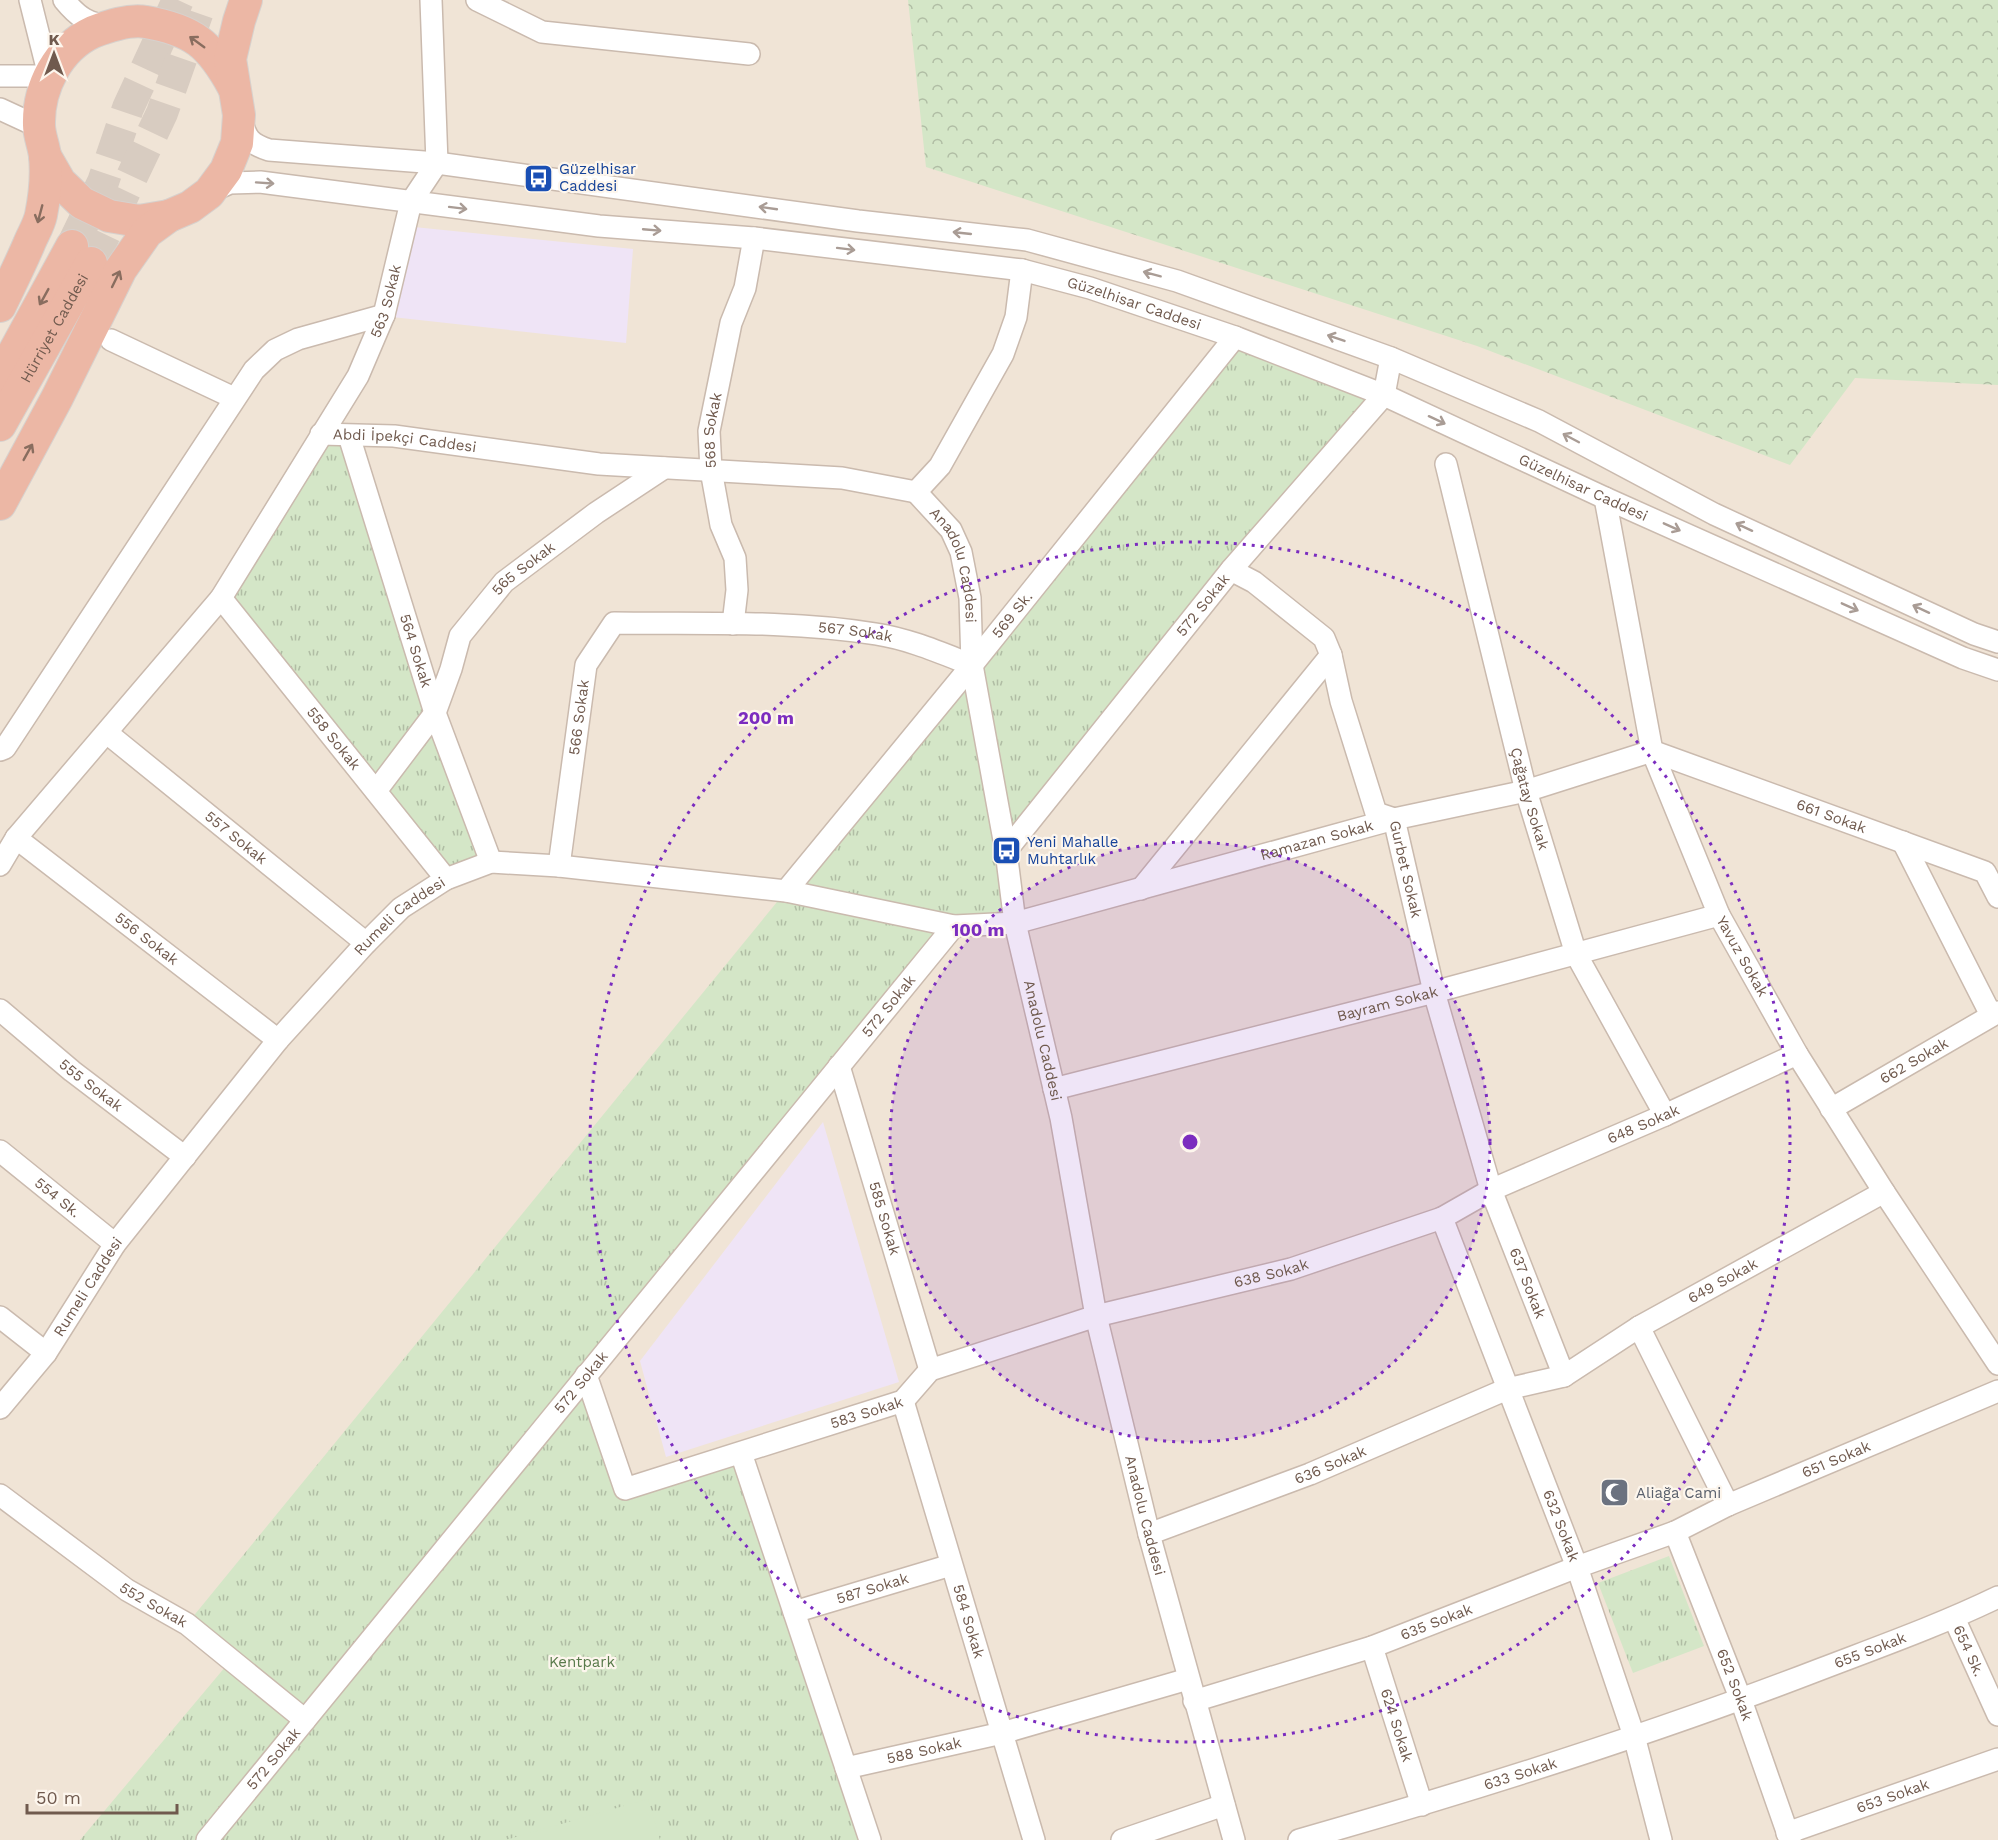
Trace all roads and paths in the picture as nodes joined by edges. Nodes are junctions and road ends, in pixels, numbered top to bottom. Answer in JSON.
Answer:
{"nodes":[{"id":1,"x":30,"y":0,"type":"edge"},
{"id":2,"x":64,"y":0,"type":"edge"},
{"id":3,"x":141,"y":0,"type":"edge"},
{"id":4,"x":246,"y":0,"type":"edge"},
{"id":5,"x":431,"y":0,"type":"edge"},
{"id":6,"x":477,"y":0,"type":"edge"},
{"id":7,"x":111,"y":25,"type":"junction"},
{"id":8,"x":748,"y":54,"type":"dead end"},
{"id":9,"x":0,"y":76,"type":"edge"},
{"id":10,"x":49,"y":76,"type":"junction"},
{"id":11,"x":236,"y":101,"type":"junction"},
{"id":12,"x":0,"y":109,"type":"edge"},
{"id":13,"x":42,"y":141,"type":"junction"},
{"id":14,"x":437,"y":163,"type":"junction"},
{"id":15,"x":209,"y":193,"type":"junction"},
{"id":16,"x":411,"y":202,"type":"junction"},
{"id":17,"x":169,"y":216,"type":"junction"},
{"id":18,"x":754,"y":238,"type":"junction"},
{"id":19,"x":1022,"y":270,"type":"junction"},
{"id":20,"x":0,"y":306,"type":"edge"},
{"id":21,"x":384,"y":315,"type":"junction"},
{"id":22,"x":1235,"y":337,"type":"junction"},
{"id":23,"x":111,"y":340,"type":"dead end"},
{"id":24,"x":1391,"y":358,"type":"junction"},
{"id":25,"x":0,"y":378,"type":"edge"},
{"id":26,"x":1384,"y":395,"type":"junction"},
{"id":27,"x":234,"y":398,"type":"junction"},
{"id":28,"x":0,"y":425,"type":"edge"},
{"id":29,"x":321,"y":434,"type":"junction"},
{"id":30,"x":349,"y":436,"type":"junction"},
{"id":31,"x":1446,"y":464,"type":"dead end"},
{"id":32,"x":664,"y":468,"type":"junction"},
{"id":33,"x":711,"y":470,"type":"junction"},
{"id":34,"x":916,"y":492,"type":"junction"},
{"id":35,"x":1605,"y":498,"type":"junction"},
{"id":36,"x":0,"y":504,"type":"edge"},
{"id":37,"x":1231,"y":570,"type":"junction"},
{"id":38,"x":221,"y":598,"type":"junction"},
{"id":39,"x":733,"y":624,"type":"junction"},
{"id":40,"x":1998,"y":628,"type":"edge"},
{"id":41,"x":1974,"y":634,"type":"junction"},
{"id":42,"x":1998,"y":642,"type":"edge"},
{"id":43,"x":1331,"y":655,"type":"junction"},
{"id":44,"x":972,"y":665,"type":"junction"},
{"id":45,"x":1998,"y":670,"type":"edge"},
{"id":46,"x":435,"y":713,"type":"junction"},
{"id":47,"x":107,"y":733,"type":"junction"},
{"id":48,"x":0,"y":750,"type":"edge"},
{"id":49,"x":1652,"y":751,"type":"junction"},
{"id":50,"x":1527,"y":790,"type":"junction"},
{"id":51,"x":376,"y":791,"type":"junction"},
{"id":52,"x":1394,"y":819,"type":"junction"},
{"id":53,"x":16,"y":838,"type":"junction"},
{"id":54,"x":1903,"y":842,"type":"junction"},
{"id":55,"x":1006,"y":850,"type":"junction"},
{"id":56,"x":491,"y":862,"type":"junction"},
{"id":57,"x":0,"y":865,"type":"edge"},
{"id":58,"x":559,"y":866,"type":"junction"},
{"id":59,"x":446,"y":879,"type":"junction"},
{"id":60,"x":1141,"y":889,"type":"junction"},
{"id":61,"x":786,"y":891,"type":"junction"},
{"id":62,"x":1998,"y":897,"type":"edge"},
{"id":63,"x":1719,"y":915,"type":"junction"},
{"id":64,"x":1015,"y":923,"type":"junction"},
{"id":65,"x":954,"y":926,"type":"junction"},
{"id":66,"x":366,"y":943,"type":"junction"},
{"id":67,"x":1576,"y":954,"type":"junction"},
{"id":68,"x":1434,"y":992,"type":"junction"},
{"id":69,"x":0,"y":1010,"type":"edge"},
{"id":70,"x":1995,"y":1014,"type":"edge"},
{"id":71,"x":278,"y":1040,"type":"junction"},
{"id":72,"x":1797,"y":1054,"type":"junction"},
{"id":73,"x":839,"y":1066,"type":"junction"},
{"id":74,"x":1054,"y":1089,"type":"junction"},
{"id":75,"x":1831,"y":1109,"type":"junction"},
{"id":76,"x":1665,"y":1115,"type":"junction"},
{"id":77,"x":0,"y":1151,"type":"edge"},
{"id":78,"x":185,"y":1157,"type":"junction"},
{"id":79,"x":1491,"y":1190,"type":"junction"},
{"id":80,"x":1884,"y":1192,"type":"junction"},
{"id":81,"x":1442,"y":1218,"type":"junction"},
{"id":82,"x":115,"y":1244,"type":"junction"},
{"id":83,"x":1096,"y":1316,"type":"junction"},
{"id":84,"x":0,"y":1317,"type":"edge"},
{"id":85,"x":1639,"y":1327,"type":"junction"},
{"id":86,"x":46,"y":1353,"type":"junction"},
{"id":87,"x":1998,"y":1364,"type":"edge"},
{"id":88,"x":930,"y":1370,"type":"junction"},
{"id":89,"x":586,"y":1375,"type":"junction"},
{"id":90,"x":1564,"y":1376,"type":"junction"},
{"id":91,"x":1508,"y":1389,"type":"junction"},
{"id":92,"x":1998,"y":1391,"type":"edge"},
{"id":93,"x":903,"y":1401,"type":"junction"},
{"id":94,"x":0,"y":1408,"type":"edge"},
{"id":95,"x":741,"y":1453,"type":"junction"},
{"id":96,"x":0,"y":1495,"type":"edge"},
{"id":97,"x":1728,"y":1505,"type":"junction"},
{"id":98,"x":1675,"y":1532,"type":"junction"},
{"id":99,"x":1149,"y":1534,"type":"junction"},
{"id":100,"x":951,"y":1565,"type":"junction"},
{"id":101,"x":1576,"y":1567,"type":"junction"},
{"id":102,"x":1998,"y":1597,"type":"edge"},
{"id":103,"x":794,"y":1612,"type":"junction"},
{"id":104,"x":1954,"y":1618,"type":"junction"},
{"id":105,"x":1372,"y":1647,"type":"junction"},
{"id":106,"x":1188,"y":1679,"type":"junction"},
{"id":107,"x":1741,"y":1700,"type":"junction"},
{"id":108,"x":1194,"y":1701,"type":"junction"},
{"id":109,"x":1998,"y":1715,"type":"edge"},
{"id":110,"x":305,"y":1720,"type":"junction"},
{"id":111,"x":1002,"y":1733,"type":"junction"},
{"id":112,"x":1634,"y":1736,"type":"junction"},
{"id":113,"x":1998,"y":1759,"type":"edge"},
{"id":114,"x":846,"y":1768,"type":"junction"},
{"id":115,"x":1224,"y":1805,"type":"junction"},
{"id":116,"x":1422,"y":1805,"type":"junction"},
{"id":117,"x":1789,"y":1837,"type":"edge"},
{"id":118,"x":207,"y":1840,"type":"edge"},
{"id":119,"x":870,"y":1840,"type":"edge"},
{"id":120,"x":1034,"y":1840,"type":"edge"},
{"id":121,"x":1122,"y":1840,"type":"edge"},
{"id":122,"x":1234,"y":1840,"type":"edge"},
{"id":123,"x":1299,"y":1840,"type":"edge"},
{"id":124,"x":1661,"y":1840,"type":"edge"}],
"edges":[{"from":1,"to":10,"type":"street"},
{"from":2,"to":7,"type":"street"},
{"from":3,"to":7,"type":"highway"},
{"from":4,"to":11,"type":"highway"},
{"from":5,"to":14,"type":"street"},
{"from":6,"to":8,"type":"street"},
{"from":7,"to":10,"type":"highway"},
{"from":11,"to":7,"type":"highway","one_way":true},
{"from":9,"to":10,"type":"street"},
{"from":10,"to":13,"type":"highway"},
{"from":11,"to":14,"type":"street","name":"Güzelhisar Caddesi"},
{"from":11,"to":15,"type":"highway"},
{"from":12,"to":13,"type":"street"},
{"from":13,"to":17,"type":"highway"},
{"from":13,"to":20,"type":"highway","one_way":true},
{"from":14,"to":16,"type":"street","name":"563 Sokak"},
{"from":24,"to":14,"type":"street","name":"Güzelhisar Caddesi","one_way":true},
{"from":15,"to":16,"type":"street","name":"Güzelhisar Caddesi","one_way":true},
{"from":15,"to":17,"type":"highway"},
{"from":16,"to":18,"type":"street","name":"Güzelhisar Caddesi","one_way":true},
{"from":16,"to":21,"type":"street","name":"563 Sokak"},
{"from":36,"to":17,"type":"highway","one_way":true},
{"from":18,"to":19,"type":"street","name":"Güzelhisar Caddesi","one_way":true},
{"from":18,"to":33,"type":"street","name":"568 Sokak"},
{"from":19,"to":22,"type":"street","name":"Güzelhisar Caddesi"},
{"from":19,"to":34,"type":"street","name":"Anadolu Caddesi"},
{"from":21,"to":27,"type":"street"},
{"from":21,"to":29,"type":"street","name":"563 Sokak"},
{"from":22,"to":26,"type":"street","name":"Güzelhisar Caddesi"},
{"from":22,"to":44,"type":"street","name":"569 Sk."},
{"from":23,"to":27,"type":"street"},
{"from":24,"to":26,"type":"street"},
{"from":41,"to":24,"type":"street","name":"Güzelhisar Caddesi","one_way":true},
{"from":28,"to":25,"type":"highway","name":"Hürriyet Caddesi","one_way":true},
{"from":26,"to":35,"type":"street","name":"Güzelhisar Caddesi","one_way":true},
{"from":26,"to":37,"type":"street","name":"572 Sokak"},
{"from":27,"to":48,"type":"street"},
{"from":29,"to":30,"type":"street","name":"Abdi İpekçi Caddesi"},
{"from":29,"to":38,"type":"street","name":"Abdi İpekçi Caddesi"},
{"from":30,"to":32,"type":"street","name":"Abdi İpekçi Caddesi"},
{"from":30,"to":46,"type":"street","name":"564 Sokak"},
{"from":31,"to":50,"type":"street","name":"Çağatay Sokak"},
{"from":32,"to":33,"type":"street","name":"Abdi İpekçi Caddesi"},
{"from":32,"to":46,"type":"street","name":"565 Sokak"},
{"from":33,"to":34,"type":"street","name":"Abdi İpekçi Caddesi"},
{"from":33,"to":39,"type":"street","name":"568 Sokak"},
{"from":34,"to":44,"type":"street","name":"Anadolu Caddesi"},
{"from":35,"to":45,"type":"street","name":"Güzelhisar Caddesi","one_way":true},
{"from":35,"to":49,"type":"street","name":"Yavuz Sokak"},
{"from":37,"to":43,"type":"street","name":"Gurbet Sokak"},
{"from":37,"to":55,"type":"street","name":"572 Sokak"},
{"from":38,"to":47,"type":"street","name":"Abdi İpekçi Caddesi"},
{"from":38,"to":51,"type":"street","name":"558 Sokak"},
{"from":39,"to":44,"type":"street","name":"567 Sokak"},
{"from":39,"to":58,"type":"street","name":"566 Sokak"},
{"from":40,"to":41,"type":"street"},
{"from":41,"to":42,"type":"street","name":"Güzelhisar Caddesi"},
{"from":43,"to":52,"type":"street","name":"Gurbet Sokak"},
{"from":43,"to":60,"type":"street"},
{"from":44,"to":55,"type":"street","name":"Anadolu Caddesi"},
{"from":44,"to":61,"type":"street","name":"569 Sk."},
{"from":46,"to":51,"type":"street","name":"565 Sokak"},
{"from":46,"to":56,"type":"street","name":"564 Sokak"},
{"from":47,"to":53,"type":"street","name":"Abdi İpekçi Caddesi"},
{"from":47,"to":66,"type":"street","name":"557 Sokak"},
{"from":49,"to":50,"type":"street","name":"Ramazan Sokak"},
{"from":49,"to":54,"type":"street","name":"661 Sokak"},
{"from":49,"to":63,"type":"street","name":"Yavuz Sokak"},
{"from":50,"to":52,"type":"street","name":"Ramazan Sokak"},
{"from":50,"to":67,"type":"street","name":"Çağatay Sokak"},
{"from":51,"to":59,"type":"street","name":"558 Sokak"},
{"from":52,"to":60,"type":"street","name":"Ramazan Sokak"},
{"from":52,"to":68,"type":"street","name":"Gurbet Sokak"},
{"from":53,"to":57,"type":"street","name":"Abdi İpekçi Caddesi"},
{"from":53,"to":71,"type":"street","name":"556 Sokak"},
{"from":54,"to":62,"type":"street","name":"661 Sokak"},
{"from":54,"to":70,"type":"street"},
{"from":55,"to":64,"type":"street","name":"Anadolu Caddesi"},
{"from":56,"to":58,"type":"street","name":"Rumeli Caddesi"},
{"from":56,"to":59,"type":"street","name":"Rumeli Caddesi"},
{"from":58,"to":61,"type":"street","name":"Rumeli Caddesi"},
{"from":59,"to":66,"type":"street","name":"Rumeli Caddesi"},
{"from":60,"to":64,"type":"street","name":"Ramazan Sokak"},
{"from":61,"to":65,"type":"street","name":"Rumeli Caddesi"},
{"from":63,"to":67,"type":"street","name":"Bayram Sokak"},
{"from":63,"to":72,"type":"street","name":"Yavuz Sokak"},
{"from":64,"to":65,"type":"street","name":"Rumeli Caddesi"},
{"from":64,"to":74,"type":"street","name":"Anadolu Caddesi"},
{"from":65,"to":73,"type":"street","name":"572 Sokak"},
{"from":66,"to":71,"type":"street","name":"Rumeli Caddesi"},
{"from":67,"to":68,"type":"street","name":"Bayram Sokak"},
{"from":67,"to":76,"type":"street","name":"Çağatay Sokak"},
{"from":68,"to":74,"type":"street","name":"Bayram Sokak"},
{"from":68,"to":79,"type":"street","name":"Gurbet Sokak"},
{"from":69,"to":78,"type":"street","name":"555 Sokak"},
{"from":70,"to":75,"type":"street","name":"662 Sokak"},
{"from":71,"to":78,"type":"street","name":"Rumeli Caddesi"},
{"from":72,"to":75,"type":"street","name":"Yavuz Sokak"},
{"from":72,"to":76,"type":"street","name":"648 Sokak"},
{"from":73,"to":88,"type":"street","name":"585 Sokak"},
{"from":73,"to":89,"type":"street","name":"572 Sokak"},
{"from":74,"to":83,"type":"street","name":"Anadolu Caddesi"},
{"from":75,"to":80,"type":"street","name":"Yavuz Sokak"},
{"from":76,"to":79,"type":"street","name":"648 Sokak"},
{"from":77,"to":82,"type":"street","name":"554 Sk."},
{"from":78,"to":82,"type":"street","name":"Rumeli Caddesi"},
{"from":79,"to":81,"type":"street","name":"648 Sokak"},
{"from":79,"to":90,"type":"street","name":"637 Sokak"},
{"from":80,"to":85,"type":"street","name":"649 Sokak"},
{"from":80,"to":87,"type":"street","name":"Yavuz Sokak"},
{"from":81,"to":83,"type":"street","name":"638 Sokak"},
{"from":81,"to":91,"type":"street","name":"632 Sokak"},
{"from":82,"to":86,"type":"street","name":"Rumeli Caddesi"},
{"from":83,"to":88,"type":"street"},
{"from":83,"to":99,"type":"street","name":"Anadolu Caddesi"},
{"from":84,"to":86,"type":"street"},
{"from":85,"to":90,"type":"street","name":"649 Sokak"},
{"from":85,"to":97,"type":"street"},
{"from":86,"to":94,"type":"street","name":"Rumeli Caddesi"},
{"from":88,"to":93,"type":"street","name":"583 Sokak"},
{"from":89,"to":95,"type":"street","name":"583 Sokak"},
{"from":89,"to":110,"type":"street","name":"572 Sokak"},
{"from":90,"to":91,"type":"street","name":"636 Sokak"},
{"from":91,"to":99,"type":"street","name":"636 Sokak"},
{"from":91,"to":101,"type":"street","name":"632 Sokak"},
{"from":92,"to":97,"type":"street","name":"651 Sokak"},
{"from":93,"to":95,"type":"street","name":"583 Sokak"},
{"from":93,"to":100,"type":"street","name":"584 Sokak"},
{"from":95,"to":103,"type":"street"},
{"from":96,"to":110,"type":"street","name":"552 Sokak"},
{"from":97,"to":98,"type":"street","name":"651 Sokak"},
{"from":98,"to":101,"type":"street","name":"635 Sokak"},
{"from":98,"to":107,"type":"street","name":"652 Sokak"},
{"from":99,"to":106,"type":"street","name":"Anadolu Caddesi"},
{"from":100,"to":103,"type":"street","name":"587 Sokak"},
{"from":100,"to":111,"type":"street","name":"584 Sokak"},
{"from":101,"to":105,"type":"street","name":"635 Sokak"},
{"from":101,"to":112,"type":"street","name":"632 Sokak"},
{"from":102,"to":104,"type":"street","name":"655 Sokak"},
{"from":103,"to":114,"type":"street"},
{"from":104,"to":107,"type":"street","name":"655 Sokak"},
{"from":104,"to":109,"type":"street","name":"654 Sk."},
{"from":105,"to":108,"type":"street","name":"635 Sokak"},
{"from":105,"to":116,"type":"street","name":"624 Sokak"},
{"from":106,"to":108,"type":"street","name":"Anadolu Caddesi"},
{"from":106,"to":111,"type":"street","name":"588 Sokak"},
{"from":107,"to":112,"type":"street","name":"633 Sokak"},
{"from":107,"to":117,"type":"street","name":"652 Sokak"},
{"from":108,"to":115,"type":"street","name":"Anadolu Caddesi"},
{"from":110,"to":118,"type":"street","name":"572 Sokak"},
{"from":111,"to":114,"type":"street","name":"588 Sokak"},
{"from":111,"to":120,"type":"street","name":"584 Sokak"},
{"from":112,"to":116,"type":"street","name":"633 Sokak"},
{"from":112,"to":124,"type":"street","name":"632 Sokak"},
{"from":113,"to":117,"type":"street","name":"653 Sokak"},
{"from":114,"to":119,"type":"street"},
{"from":115,"to":121,"type":"street"},
{"from":115,"to":122,"type":"street","name":"Anadolu Caddesi"},
{"from":116,"to":123,"type":"street","name":"633 Sokak"}]}
